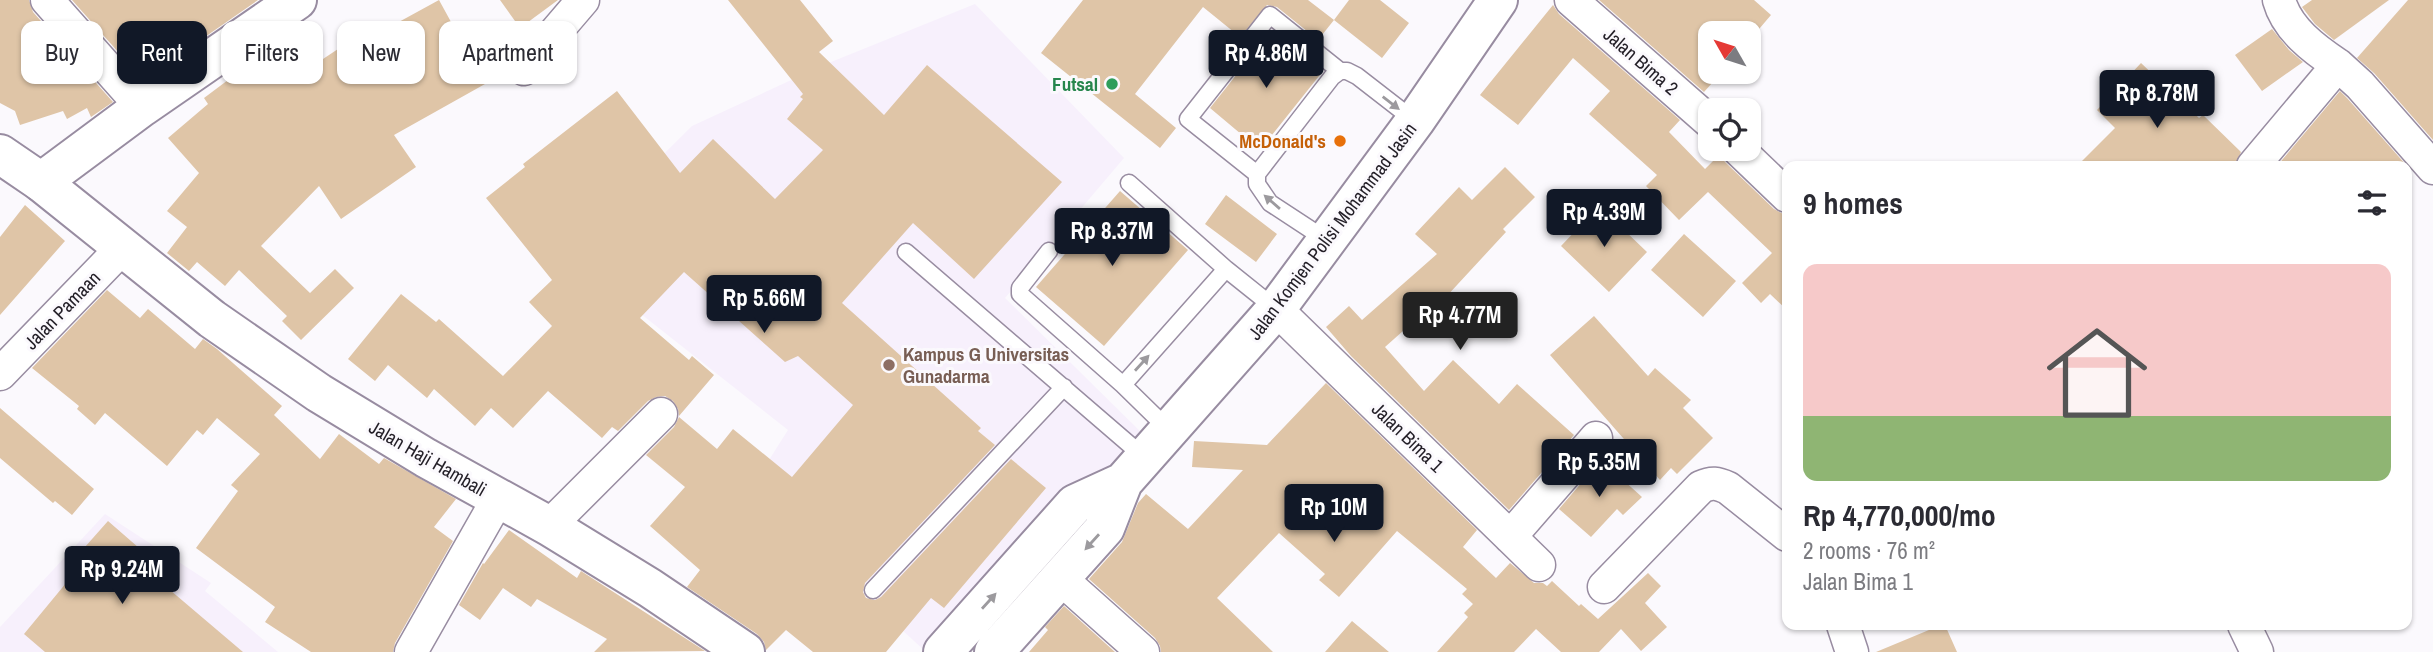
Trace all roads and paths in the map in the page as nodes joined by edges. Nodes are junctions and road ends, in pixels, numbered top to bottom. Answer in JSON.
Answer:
{"nodes":[{"id":1,"x":47,"y":0,"type":"edge"},
{"id":2,"x":297,"y":0,"type":"edge"},
{"id":3,"x":583,"y":0,"type":"edge"},
{"id":4,"x":1498,"y":0,"type":"edge"},
{"id":5,"x":1571,"y":0,"type":"edge"},
{"id":6,"x":2279,"y":0,"type":"edge"},
{"id":7,"x":565,"y":21,"type":"edge"},
{"id":8,"x":2338,"y":65,"type":"junction"},
{"id":9,"x":1340,"y":71,"type":"junction"},
{"id":10,"x":142,"y":107,"type":"junction"},
{"id":11,"x":1698,"y":111,"type":"edge"},
{"id":12,"x":1415,"y":121,"type":"junction"},
{"id":13,"x":0,"y":154,"type":"edge"},
{"id":14,"x":1751,"y":161,"type":"edge"},
{"id":15,"x":2257,"y":161,"type":"edge"},
{"id":16,"x":2433,"y":168,"type":"edge"},
{"id":17,"x":1257,"y":174,"type":"junction"},
{"id":18,"x":41,"y":182,"type":"junction"},
{"id":19,"x":1129,"y":183,"type":"dead end"},
{"id":20,"x":1782,"y":191,"type":"edge"},
{"id":21,"x":1328,"y":241,"type":"junction"},
{"id":22,"x":123,"y":247,"type":"junction"},
{"id":23,"x":1049,"y":251,"type":"dead end"},
{"id":24,"x":906,"y":252,"type":"dead end"},
{"id":25,"x":1226,"y":269,"type":"junction"},
{"id":26,"x":1276,"y":309,"type":"junction"},
{"id":27,"x":0,"y":374,"type":"edge"},
{"id":28,"x":1124,"y":385,"type":"junction"},
{"id":29,"x":1065,"y":387,"type":"junction"},
{"id":30,"x":661,"y":414,"type":"dead end"},
{"id":31,"x":1595,"y":438,"type":"dead end"},
{"id":32,"x":1145,"y":456,"type":"junction"},
{"id":33,"x":499,"y":497,"type":"junction"},
{"id":34,"x":549,"y":526,"type":"junction"},
{"id":35,"x":1782,"y":531,"type":"edge"},
{"id":36,"x":1510,"y":537,"type":"junction"},
{"id":37,"x":1539,"y":565,"type":"dead end"},
{"id":38,"x":1060,"y":578,"type":"junction"},
{"id":39,"x":1604,"y":587,"type":"dead end"},
{"id":40,"x":873,"y":590,"type":"dead end"},
{"id":41,"x":1845,"y":630,"type":"edge"},
{"id":42,"x":2246,"y":630,"type":"edge"},
{"id":43,"x":411,"y":652,"type":"edge"},
{"id":44,"x":745,"y":652,"type":"edge"},
{"id":45,"x":943,"y":652,"type":"edge"},
{"id":46,"x":994,"y":652,"type":"edge"},
{"id":47,"x":1143,"y":652,"type":"edge"},
{"id":48,"x":1852,"y":652,"type":"edge"},
{"id":49,"x":2257,"y":652,"type":"edge"}],
"edges":[{"from":1,"to":10,"type":"street"},
{"from":2,"to":10,"type":"main road"},
{"from":3,"to":7,"type":"street"},
{"from":4,"to":12,"type":"main road","name":"Jalan Komjen Polisi Mohammad Jasin"},
{"from":5,"to":11,"type":"street","name":"Jalan Bima 2"},
{"from":6,"to":8,"type":"street"},
{"from":8,"to":15,"type":"street"},
{"from":8,"to":16,"type":"street"},
{"from":9,"to":12,"type":"lane","one_way":true},
{"from":9,"to":17,"type":"lane"},
{"from":9,"to":17,"type":"lane"},
{"from":10,"to":18,"type":"main road"},
{"from":12,"to":21,"type":"main road","name":"Jalan Komjen Polisi Mohammad Jasin"},
{"from":13,"to":18,"type":"main road","name":"Jalan Haji Hambali"},
{"from":14,"to":20,"type":"street"},
{"from":21,"to":17,"type":"lane","one_way":true},
{"from":18,"to":22,"type":"main road","name":"Jalan Haji Hambali"},
{"from":19,"to":25,"type":"lane"},
{"from":21,"to":26,"type":"main road","name":"Jalan Komjen Polisi Mohammad Jasin"},
{"from":22,"to":27,"type":"street","name":"Jalan Pamaan"},
{"from":22,"to":33,"type":"main road","name":"Jalan Haji Hambali"},
{"from":23,"to":28,"type":"lane"},
{"from":24,"to":29,"type":"lane"},
{"from":25,"to":26,"type":"lane"},
{"from":28,"to":25,"type":"lane","one_way":true},
{"from":26,"to":32,"type":"main road","name":"Jalan Komjen Polisi Mohammad Jasin"},
{"from":26,"to":36,"type":"street","name":"Jalan Bima 1"},
{"from":28,"to":32,"type":"lane"},
{"from":29,"to":32,"type":"lane"},
{"from":29,"to":40,"type":"lane"},
{"from":30,"to":34,"type":"street"},
{"from":31,"to":36,"type":"street"},
{"from":32,"to":38,"type":"main road","name":"Jalan Komjen Polisi Mohammad Jasin","one_way":true},
{"from":45,"to":32,"type":"main road","name":"Jalan Komjen Polisi Mohammad Jasin","one_way":true},
{"from":33,"to":34,"type":"main road","name":"Jalan Haji Hambali"},
{"from":33,"to":43,"type":"street"},
{"from":34,"to":44,"type":"main road","name":"Jalan Haji Hambali"},
{"from":35,"to":39,"type":"street"},
{"from":36,"to":37,"type":"street","name":"Jalan Bima 1"},
{"from":38,"to":46,"type":"main road","name":"Jalan Komjen Polisi Mohammad Jasin"},
{"from":38,"to":47,"type":"street"},
{"from":41,"to":48,"type":"street"},
{"from":42,"to":49,"type":"street"}]}
